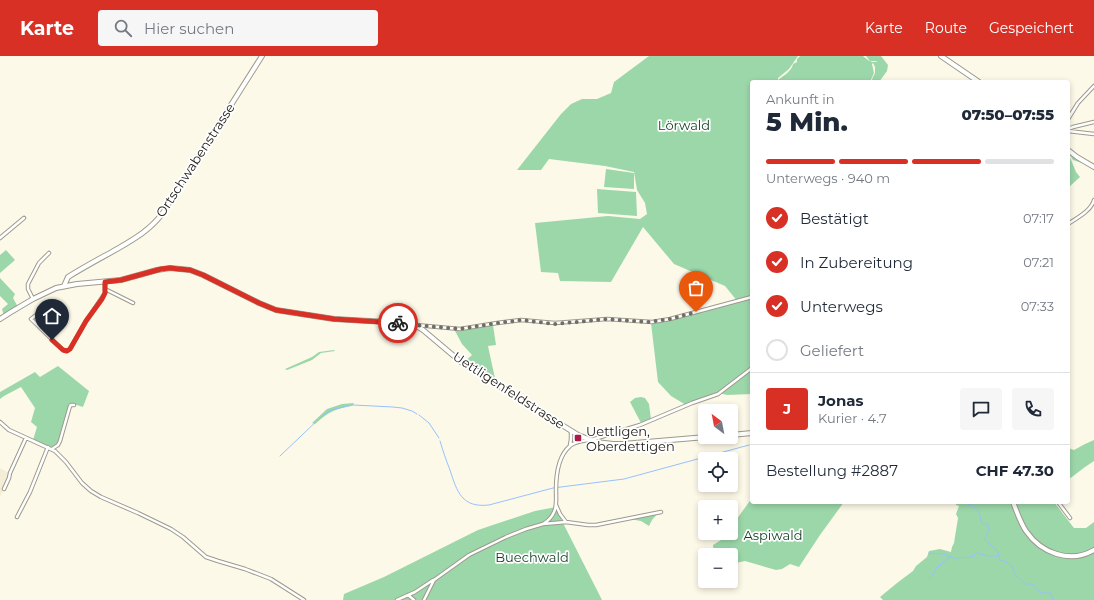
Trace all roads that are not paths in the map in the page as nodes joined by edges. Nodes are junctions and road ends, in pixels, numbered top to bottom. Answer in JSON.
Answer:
{"nodes":[{"id":1,"x":262,"y":56,"type":"edge"},
{"id":2,"x":941,"y":56,"type":"edge"},
{"id":3,"x":977,"y":80,"type":"edge"},
{"id":4,"x":1094,"y":86,"type":"edge"},
{"id":5,"x":1070,"y":116,"type":"edge"},
{"id":6,"x":1094,"y":122,"type":"edge"},
{"id":7,"x":1070,"y":128,"type":"edge"},
{"id":8,"x":1070,"y":130,"type":"edge"},
{"id":9,"x":1094,"y":134,"type":"edge"},
{"id":10,"x":1070,"y":151,"type":"edge"},
{"id":11,"x":1094,"y":167,"type":"edge"},
{"id":12,"x":1094,"y":200,"type":"edge"},
{"id":13,"x":1093,"y":205,"type":"edge"},
{"id":14,"x":24,"y":218,"type":"dead end"},
{"id":15,"x":1070,"y":223,"type":"edge"},
{"id":16,"x":0,"y":238,"type":"edge"},
{"id":17,"x":49,"y":253,"type":"dead end"},
{"id":18,"x":74,"y":274,"type":"junction"},
{"id":19,"x":105,"y":282,"type":"junction"},
{"id":20,"x":71,"y":285,"type":"junction"},
{"id":21,"x":64,"y":286,"type":"junction"},
{"id":22,"x":106,"y":289,"type":"junction"},
{"id":23,"x":33,"y":299,"type":"junction"},
{"id":24,"x":750,"y":299,"type":"edge"},
{"id":25,"x":133,"y":303,"type":"dead end"},
{"id":26,"x":63,"y":307,"type":"dead end"},
{"id":27,"x":0,"y":319,"type":"edge"},
{"id":28,"x":414,"y":325,"type":"junction"},
{"id":29,"x":429,"y":326,"type":"junction"},
{"id":30,"x":425,"y":332,"type":"junction"},
{"id":31,"x":750,"y":370,"type":"edge"},
{"id":32,"x":74,"y":405,"type":"dead end"},
{"id":33,"x":0,"y":422,"type":"edge"},
{"id":34,"x":571,"y":431,"type":"junction"},
{"id":35,"x":750,"y":433,"type":"edge"},
{"id":36,"x":738,"y":434,"type":"edge"},
{"id":37,"x":26,"y":438,"type":"junction"},
{"id":38,"x":698,"y":438,"type":"edge"},
{"id":39,"x":590,"y":440,"type":"junction"},
{"id":40,"x":570,"y":446,"type":"junction"},
{"id":41,"x":48,"y":447,"type":"junction"},
{"id":42,"x":52,"y":449,"type":"junction"},
{"id":43,"x":4,"y":489,"type":"dead end"},
{"id":44,"x":556,"y":504,"type":"junction"},
{"id":45,"x":1014,"y":504,"type":"edge"},
{"id":46,"x":1060,"y":504,"type":"edge"},
{"id":47,"x":661,"y":512,"type":"dead end"},
{"id":48,"x":17,"y":517,"type":"dead end"},
{"id":49,"x":1070,"y":518,"type":"dead end"},
{"id":50,"x":566,"y":522,"type":"junction"},
{"id":51,"x":543,"y":524,"type":"junction"},
{"id":52,"x":1094,"y":550,"type":"edge"},
{"id":53,"x":434,"y":580,"type":"junction"},
{"id":54,"x":408,"y":595,"type":"junction"},
{"id":55,"x":304,"y":600,"type":"edge"},
{"id":56,"x":397,"y":600,"type":"edge"},
{"id":57,"x":414,"y":600,"type":"edge"},
{"id":58,"x":424,"y":600,"type":"edge"}],
"edges":[{"from":1,"to":18,"type":"main road","name":"Ortschwabenstrasse"},
{"from":2,"to":3,"type":"main road"},
{"from":4,"to":5,"type":"street"},
{"from":6,"to":7,"type":"street"},
{"from":8,"to":9,"type":"street"},
{"from":10,"to":11,"type":"main road"},
{"from":12,"to":13,"type":"street"},
{"from":13,"to":15,"type":"street"},
{"from":14,"to":16,"type":"street"},
{"from":17,"to":23,"type":"street"},
{"from":18,"to":20,"type":"main road"},
{"from":18,"to":21,"type":"main road","name":"Ortschwabenstrasse"},
{"from":19,"to":20,"type":"main road","name":"Uettligenfeldstrasse"},
{"from":19,"to":22,"type":"street"},
{"from":19,"to":28,"type":"main road","name":"Uettligenfeldstrasse"},
{"from":20,"to":21,"type":"main road","name":"Uettligenfeldstrasse"},
{"from":21,"to":23,"type":"main road"},
{"from":22,"to":25,"type":"street"},
{"from":22,"to":26,"type":"street"},
{"from":23,"to":27,"type":"main road"},
{"from":24,"to":29,"type":"street"},
{"from":28,"to":29,"type":"street"},
{"from":28,"to":30,"type":"main road","name":"Uettligenfeldstrasse"},
{"from":29,"to":30,"type":"street"},
{"from":30,"to":34,"type":"main road","name":"Uettligenfeldstrasse"},
{"from":31,"to":39,"type":"street"},
{"from":32,"to":42,"type":"street"},
{"from":33,"to":37,"type":"street"},
{"from":34,"to":39,"type":"main road","name":"Uettligenfeldstrasse"},
{"from":34,"to":40,"type":"street"},
{"from":35,"to":36,"type":"main road"},
{"from":37,"to":41,"type":"street"},
{"from":37,"to":43,"type":"street"},
{"from":38,"to":39,"type":"main road","name":"Uettligenfeldstrasse"},
{"from":39,"to":40,"type":"street"},
{"from":40,"to":44,"type":"street"},
{"from":41,"to":42,"type":"street"},
{"from":41,"to":48,"type":"street"},
{"from":42,"to":55,"type":"street"},
{"from":44,"to":50,"type":"street"},
{"from":44,"to":51,"type":"street"},
{"from":45,"to":52,"type":"main road"},
{"from":46,"to":49,"type":"street"},
{"from":47,"to":50,"type":"street"},
{"from":50,"to":51,"type":"street"},
{"from":51,"to":53,"type":"street"},
{"from":53,"to":54,"type":"street"},
{"from":53,"to":58,"type":"street"},
{"from":54,"to":56,"type":"street"},
{"from":54,"to":57,"type":"street"}]}
